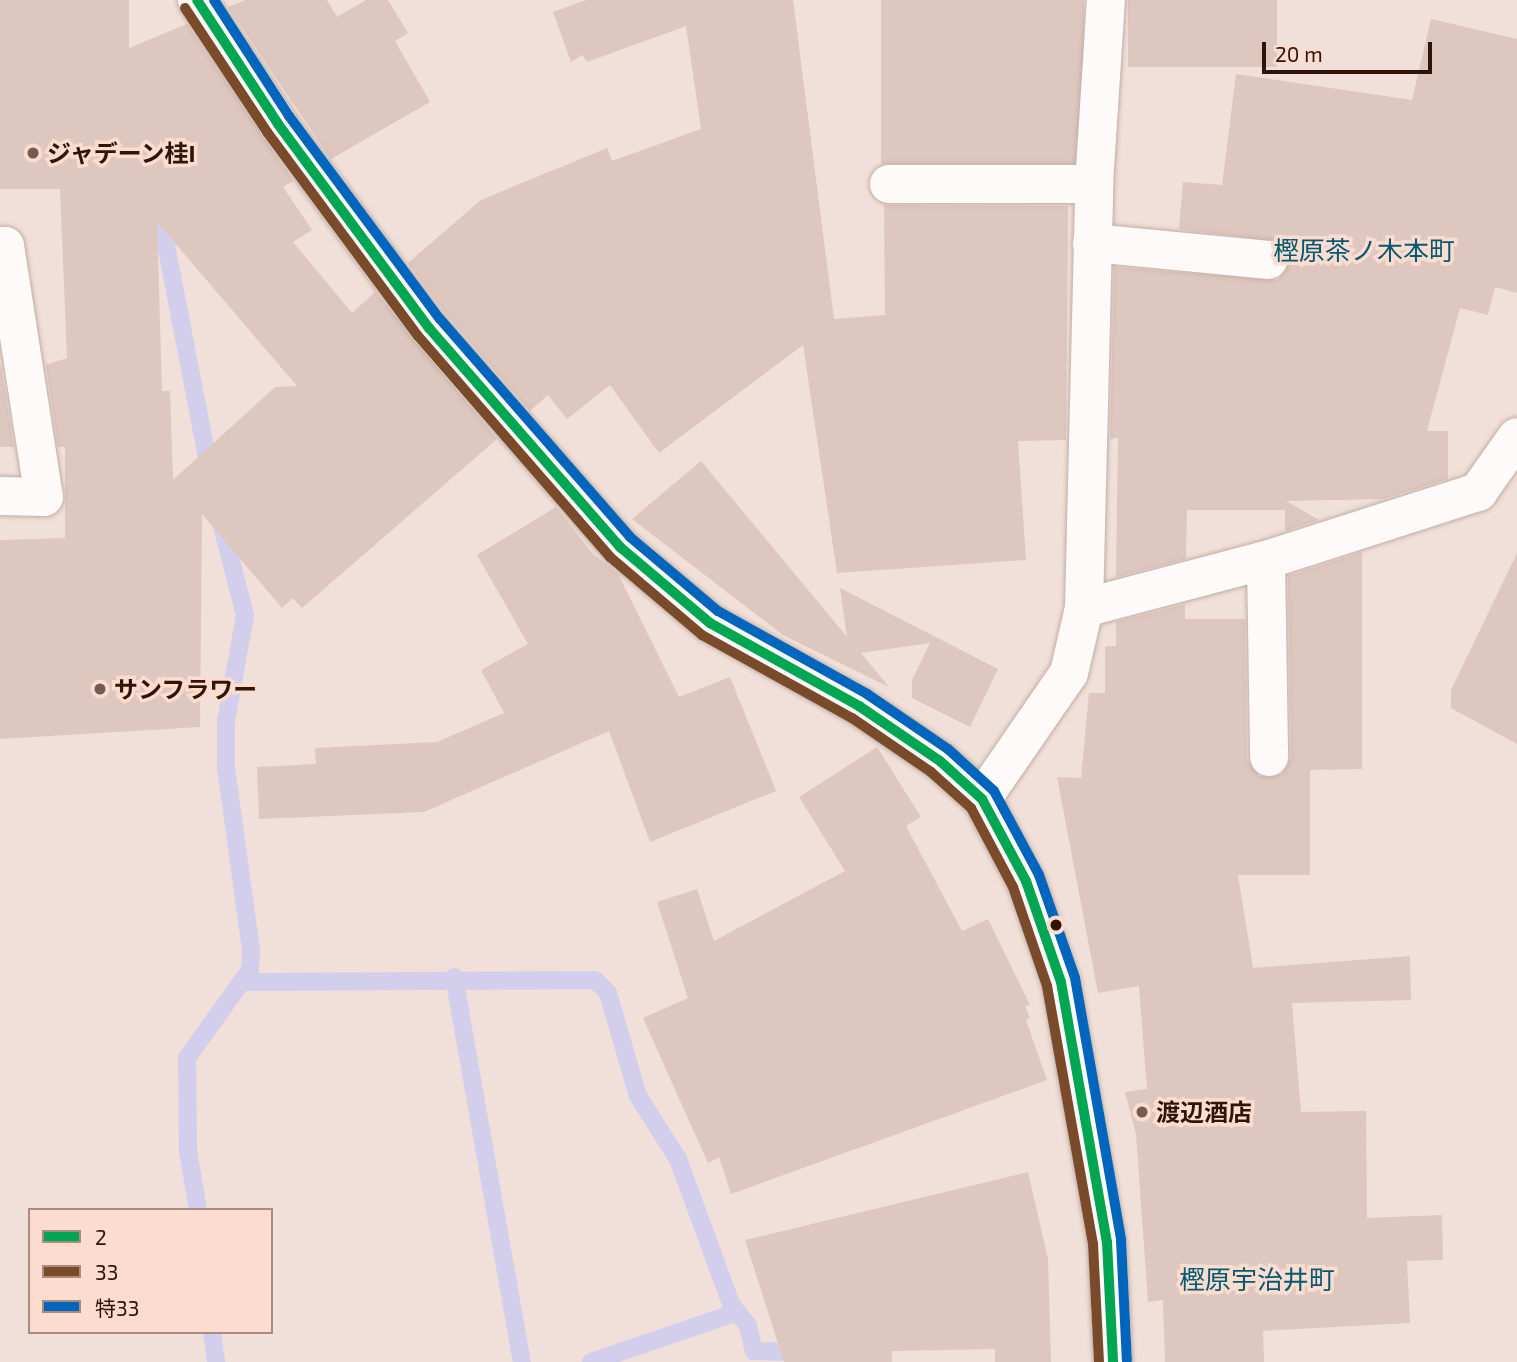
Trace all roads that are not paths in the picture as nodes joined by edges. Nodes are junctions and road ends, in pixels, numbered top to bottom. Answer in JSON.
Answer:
{"nodes":[{"id":1,"x":197,"y":0,"type":"edge"},
{"id":2,"x":1106,"y":0,"type":"edge"},
{"id":3,"x":890,"y":184,"type":"dead end"},
{"id":4,"x":1094,"y":184,"type":"junction"},
{"id":5,"x":1092,"y":243,"type":"junction"},
{"id":6,"x":0,"y":246,"type":"edge"},
{"id":7,"x":1268,"y":260,"type":"dead end"},
{"id":8,"x":1517,"y":437,"type":"edge"},
{"id":9,"x":0,"y":496,"type":"edge"},
{"id":10,"x":1266,"y":560,"type":"junction"},
{"id":11,"x":1084,"y":608,"type":"junction"},
{"id":12,"x":1269,"y":757,"type":"dead end"},
{"id":13,"x":982,"y":799,"type":"junction"},
{"id":14,"x":1113,"y":1362,"type":"edge"}],
"edges":[{"from":1,"to":13,"type":"street"},
{"from":2,"to":4,"type":"street"},
{"from":3,"to":4,"type":"street"},
{"from":4,"to":5,"type":"street"},
{"from":5,"to":7,"type":"street"},
{"from":5,"to":11,"type":"street"},
{"from":6,"to":9,"type":"street"},
{"from":8,"to":10,"type":"street"},
{"from":10,"to":11,"type":"street"},
{"from":10,"to":12,"type":"street"},
{"from":11,"to":13,"type":"street"},
{"from":13,"to":14,"type":"street"}]}
